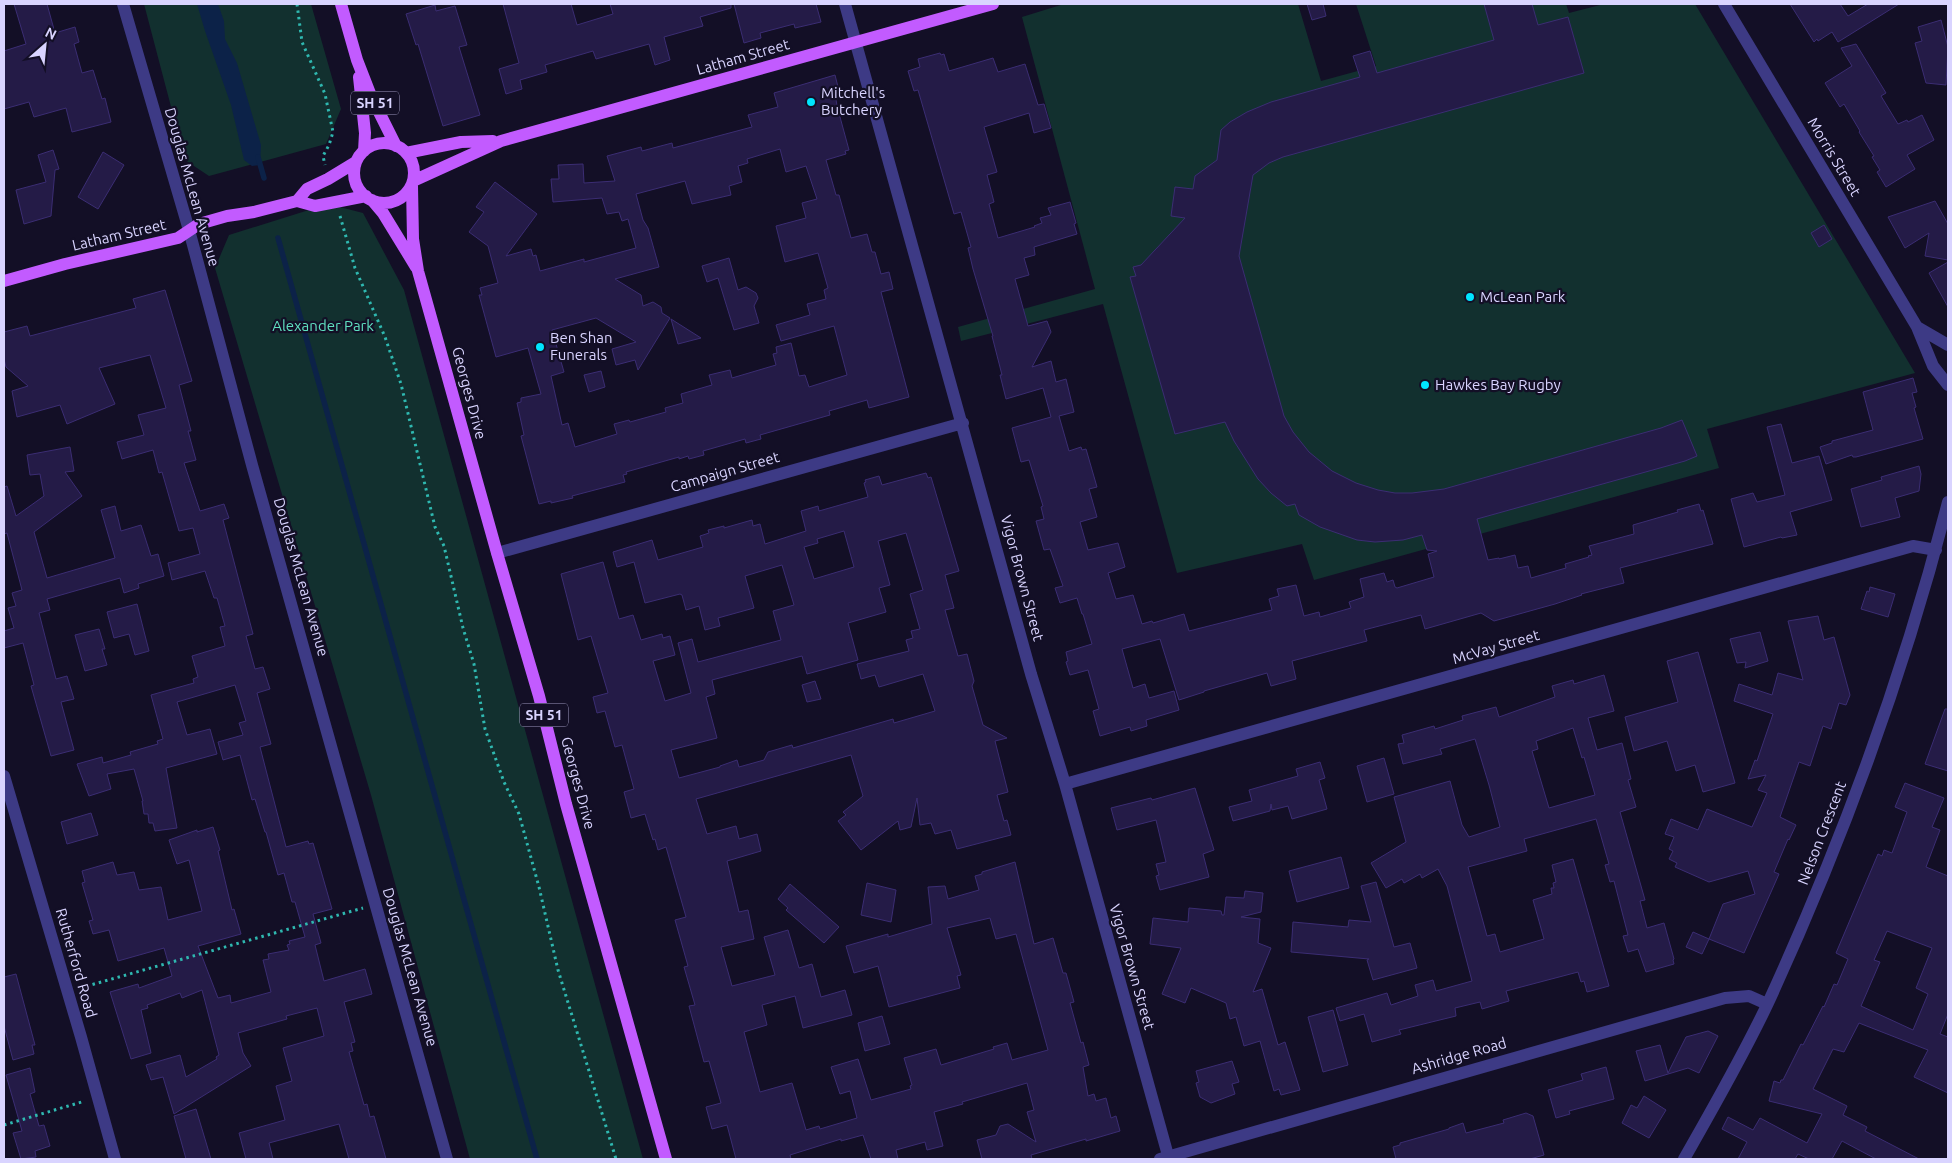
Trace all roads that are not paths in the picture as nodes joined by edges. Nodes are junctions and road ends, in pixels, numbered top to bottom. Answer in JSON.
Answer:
{"nodes":[{"id":1,"x":123,"y":4,"type":"edge"},
{"id":2,"x":341,"y":4,"type":"edge"},
{"id":3,"x":845,"y":4,"type":"edge"},
{"id":4,"x":994,"y":4,"type":"edge"},
{"id":5,"x":1724,"y":4,"type":"edge"},
{"id":6,"x":856,"y":42,"type":"junction"},
{"id":7,"x":357,"y":60,"type":"junction"},
{"id":8,"x":501,"y":141,"type":"junction"},
{"id":9,"x":401,"y":149,"type":"junction"},
{"id":10,"x":364,"y":151,"type":"junction"},
{"id":11,"x":356,"y":162,"type":"junction"},
{"id":12,"x":413,"y":183,"type":"junction"},
{"id":13,"x":369,"y":198,"type":"junction"},
{"id":14,"x":297,"y":201,"type":"junction"},
{"id":15,"x":189,"y":230,"type":"junction"},
{"id":16,"x":418,"y":271,"type":"junction"},
{"id":17,"x":4,"y":281,"type":"edge"},
{"id":18,"x":1917,"y":327,"type":"junction"},
{"id":19,"x":1948,"y":345,"type":"edge"},
{"id":20,"x":1948,"y":384,"type":"edge"},
{"id":21,"x":963,"y":423,"type":"junction"},
{"id":22,"x":1948,"y":502,"type":"edge"},
{"id":23,"x":1936,"y":550,"type":"junction"},
{"id":24,"x":497,"y":552,"type":"junction"},
{"id":25,"x":4,"y":776,"type":"edge"},
{"id":26,"x":1065,"y":784,"type":"junction"},
{"id":27,"x":1767,"y":1004,"type":"junction"},
{"id":28,"x":1166,"y":1158,"type":"edge"},
{"id":29,"x":115,"y":1159,"type":"edge"},
{"id":30,"x":447,"y":1159,"type":"edge"},
{"id":31,"x":666,"y":1159,"type":"edge"},
{"id":32,"x":1684,"y":1159,"type":"edge"}],
"edges":[{"from":1,"to":15,"type":"street","name":"Douglas McLean Avenue"},
{"from":2,"to":7,"type":"main road","number":"SH 51"},
{"from":3,"to":6,"type":"street","name":"Vigor Brown Street"},
{"from":4,"to":6,"type":"main road","name":"Latham Street"},
{"from":5,"to":18,"type":"street","name":"Morris Street"},
{"from":6,"to":8,"type":"main road","name":"Latham Street"},
{"from":6,"to":21,"type":"street","name":"Vigor Brown Street"},
{"from":7,"to":9,"type":"main road","number":"SH 51"},
{"from":7,"to":10,"type":"main road","number":"SH 51"},
{"from":8,"to":9,"type":"main road","name":"Latham Street"},
{"from":8,"to":12,"type":"main road","name":"Latham Street"},
{"from":9,"to":10,"type":"main road"},
{"from":9,"to":12,"type":"main road","number":"SH 51"},
{"from":10,"to":11,"type":"main road"},
{"from":11,"to":13,"type":"main road","number":"SH 51"},
{"from":11,"to":14,"type":"main road","name":"Latham Street"},
{"from":12,"to":13,"type":"main road"},
{"from":12,"to":16,"type":"main road","name":"Georges Drive","number":"SH 51"},
{"from":13,"to":14,"type":"main road","name":"Latham Street"},
{"from":13,"to":16,"type":"main road","name":"Georges Drive","number":"SH 51"},
{"from":14,"to":15,"type":"main road","name":"Latham Street"},
{"from":15,"to":17,"type":"main road","name":"Latham Street"},
{"from":15,"to":30,"type":"street","name":"Douglas McLean Avenue"},
{"from":16,"to":24,"type":"main road","name":"Georges Drive","number":"SH 51"},
{"from":18,"to":19,"type":"street","name":"Morris Street"},
{"from":18,"to":20,"type":"street","name":"Morris Street"},
{"from":21,"to":24,"type":"street","name":"Campaign Street"},
{"from":21,"to":26,"type":"street","name":"Vigor Brown Street"},
{"from":22,"to":23,"type":"street","name":"Nelson Crescent"},
{"from":23,"to":26,"type":"street","name":"McVay Street"},
{"from":23,"to":27,"type":"street","name":"Nelson Crescent"},
{"from":24,"to":31,"type":"main road","name":"Georges Drive","number":"SH 51"},
{"from":25,"to":29,"type":"street","name":"Rutherford Road"},
{"from":26,"to":28,"type":"street","name":"Vigor Brown Street"},
{"from":27,"to":28,"type":"street","name":"Ashridge Road"},
{"from":27,"to":32,"type":"street","name":"Nelson Crescent"}]}
